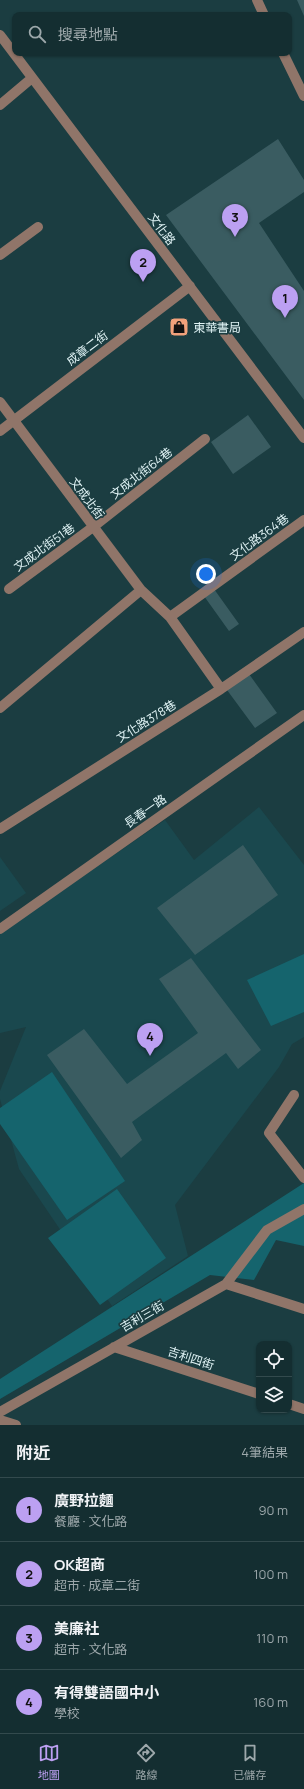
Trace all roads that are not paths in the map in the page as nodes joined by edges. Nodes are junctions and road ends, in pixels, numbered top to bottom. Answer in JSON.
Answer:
{"nodes":[{"id":1,"x":257,"y":0,"type":"edge"},
{"id":2,"x":263,"y":12,"type":"edge"},
{"id":3,"x":0,"y":35,"type":"edge"},
{"id":4,"x":12,"y":51,"type":"edge"},
{"id":5,"x":16,"y":56,"type":"edge"},
{"id":6,"x":284,"y":56,"type":"edge"},
{"id":7,"x":32,"y":78,"type":"junction"},
{"id":8,"x":304,"y":96,"type":"edge"},
{"id":9,"x":0,"y":105,"type":"edge"},
{"id":10,"x":38,"y":227,"type":"dead end"},
{"id":11,"x":0,"y":255,"type":"edge"},
{"id":12,"x":190,"y":286,"type":"junction"},
{"id":13,"x":0,"y":402,"type":"edge"},
{"id":14,"x":13,"y":421,"type":"junction"},
{"id":15,"x":0,"y":431,"type":"edge"},
{"id":16,"x":304,"y":438,"type":"edge"},
{"id":17,"x":205,"y":439,"type":"dead end"},
{"id":18,"x":304,"y":520,"type":"edge"},
{"id":19,"x":93,"y":527,"type":"junction"},
{"id":20,"x":9,"y":589,"type":"dead end"},
{"id":21,"x":141,"y":590,"type":"junction"},
{"id":22,"x":170,"y":617,"type":"junction"},
{"id":23,"x":304,"y":632,"type":"edge"},
{"id":24,"x":221,"y":689,"type":"junction"},
{"id":25,"x":0,"y":708,"type":"edge"},
{"id":26,"x":304,"y":715,"type":"edge"},
{"id":27,"x":0,"y":829,"type":"edge"},
{"id":28,"x":0,"y":929,"type":"edge"},
{"id":29,"x":294,"y":1095,"type":"dead end"},
{"id":30,"x":304,"y":1178,"type":"edge"},
{"id":31,"x":304,"y":1209,"type":"edge"},
{"id":32,"x":226,"y":1284,"type":"junction"},
{"id":33,"x":304,"y":1309,"type":"edge"},
{"id":34,"x":114,"y":1347,"type":"junction"},
{"id":35,"x":256,"y":1393,"type":"edge"},
{"id":36,"x":292,"y":1405,"type":"edge"},
{"id":37,"x":304,"y":1408,"type":"edge"},
{"id":38,"x":0,"y":1412,"type":"edge"},
{"id":39,"x":0,"y":1420,"type":"edge"},
{"id":40,"x":16,"y":1425,"type":"edge"}],
"edges":[{"from":1,"to":2,"type":"street"},
{"from":3,"to":4,"type":"street","name":"文化路"},
{"from":5,"to":7,"type":"street","name":"文化路"},
{"from":6,"to":8,"type":"street"},
{"from":7,"to":9,"type":"street"},
{"from":7,"to":12,"type":"street","name":"文化路"},
{"from":10,"to":11,"type":"street"},
{"from":12,"to":14,"type":"street","name":"成章二街"},
{"from":12,"to":16,"type":"street","name":"文化路"},
{"from":13,"to":14,"type":"street","name":"文成北街"},
{"from":14,"to":15,"type":"street","name":"成章二街"},
{"from":14,"to":19,"type":"street","name":"文成北街"},
{"from":17,"to":19,"type":"street","name":"文成北街64巷"},
{"from":18,"to":22,"type":"street","name":"文化路364巷"},
{"from":19,"to":20,"type":"street","name":"文成北街51巷"},
{"from":19,"to":21,"type":"street","name":"文成北街"},
{"from":21,"to":22,"type":"street","name":"文成北街"},
{"from":21,"to":25,"type":"street"},
{"from":22,"to":24,"type":"street","name":"文成北街"},
{"from":23,"to":24,"type":"street","name":"文化路378巷"},
{"from":24,"to":27,"type":"street","name":"文化路378巷"},
{"from":26,"to":28,"type":"street","name":"長春一路"},
{"from":29,"to":30,"type":"street"},
{"from":31,"to":32,"type":"street"},
{"from":32,"to":33,"type":"street"},
{"from":32,"to":34,"type":"street","name":"吉利三街"},
{"from":34,"to":35,"type":"street","name":"吉利四街"},
{"from":34,"to":38,"type":"street","name":"吉利三街"},
{"from":36,"to":37,"type":"street"},
{"from":39,"to":40,"type":"street"}]}
